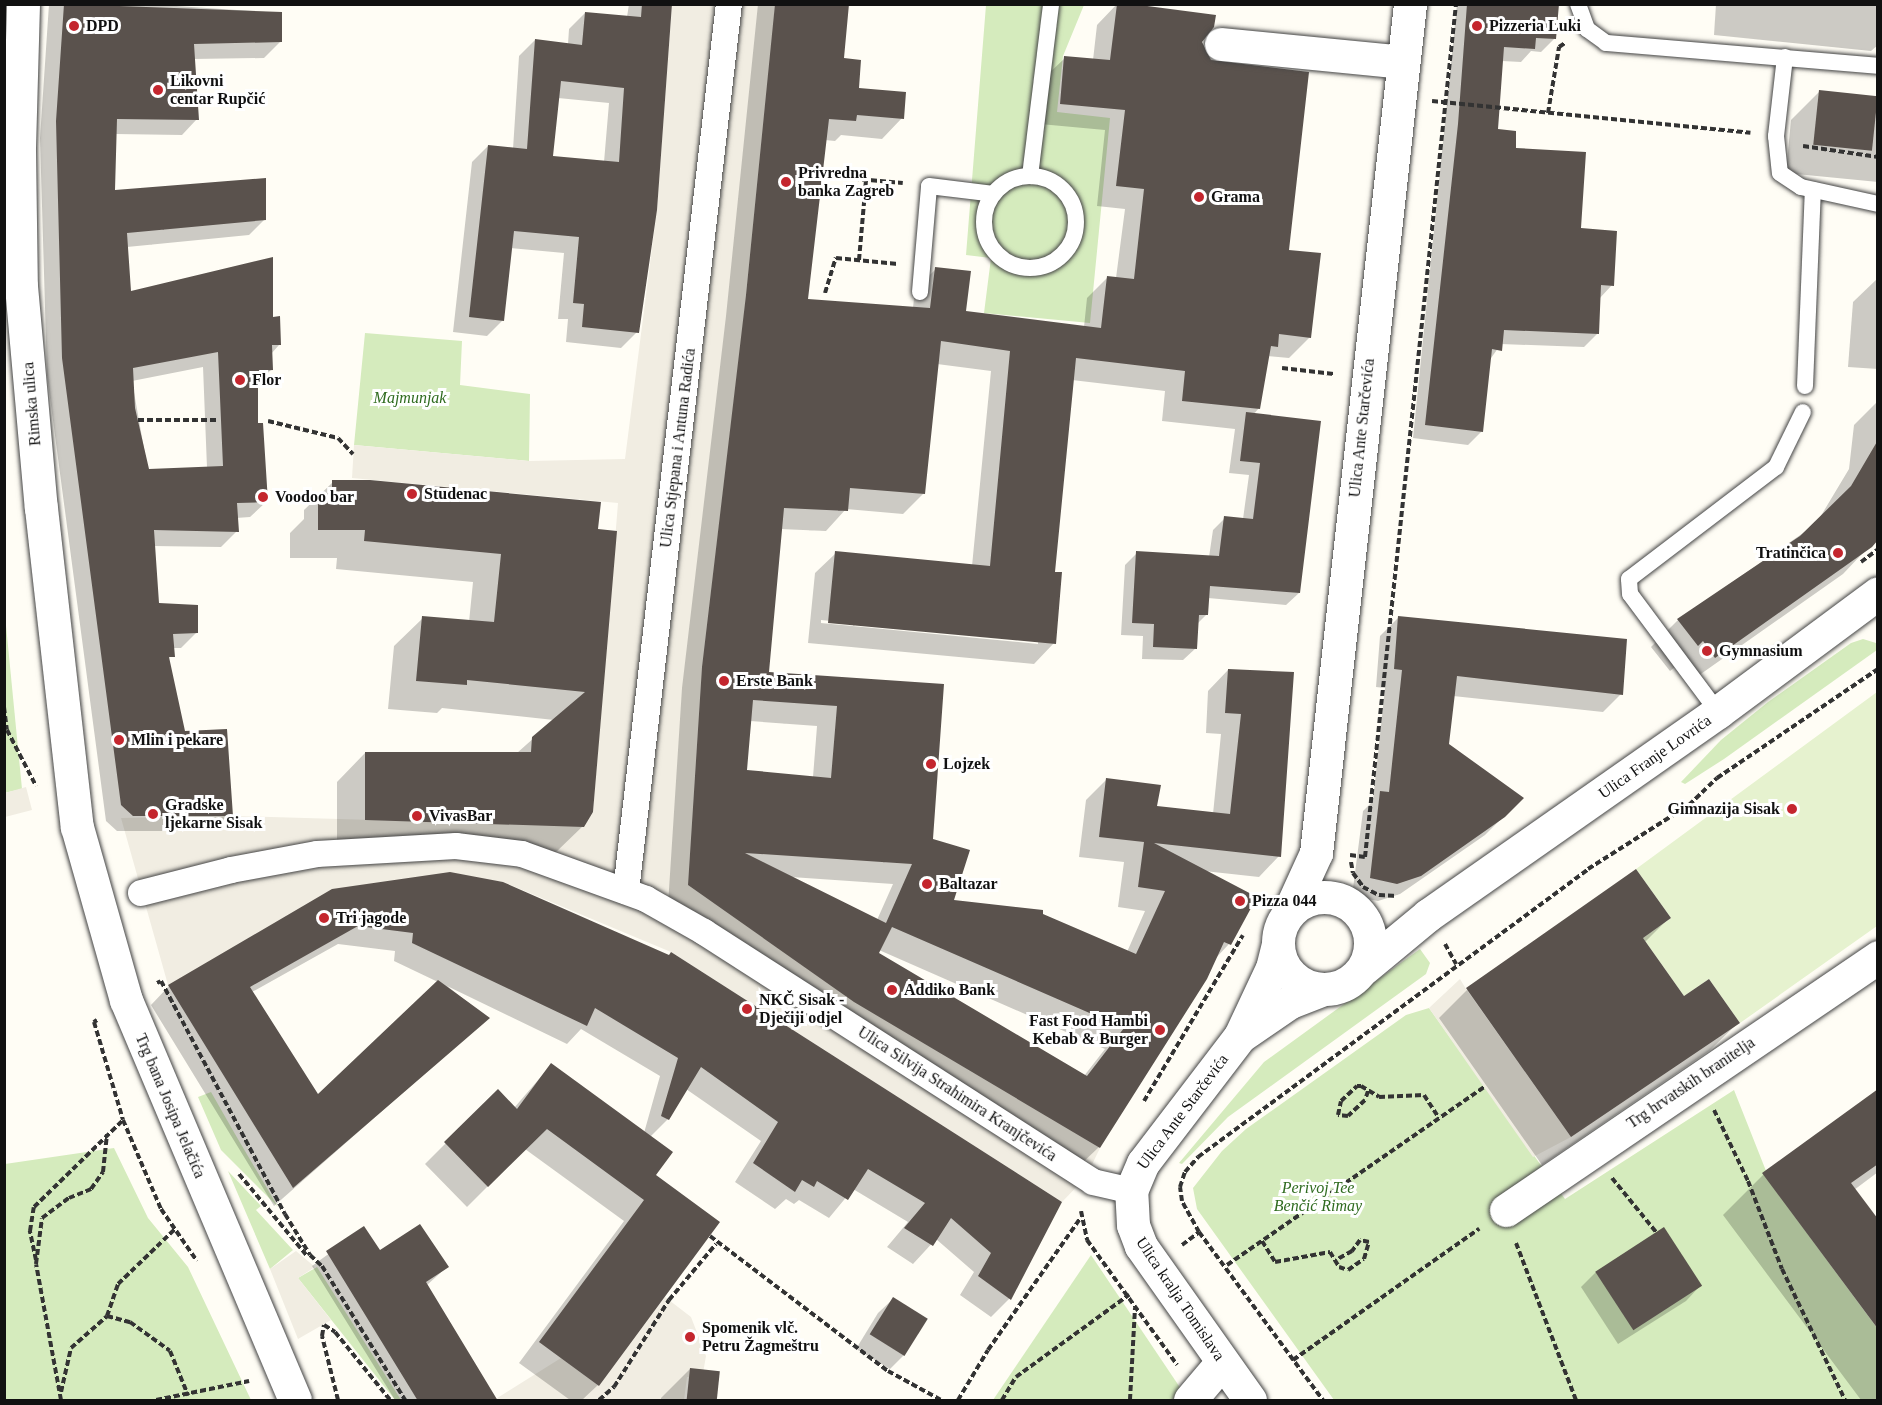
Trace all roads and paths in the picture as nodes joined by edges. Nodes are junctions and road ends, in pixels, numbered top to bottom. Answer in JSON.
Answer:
{"nodes":[{"id":1,"x":23,"y":4,"type":"edge"},
{"id":2,"x":729,"y":4,"type":"edge"},
{"id":3,"x":1051,"y":4,"type":"edge"},
{"id":4,"x":1410,"y":4,"type":"edge"},
{"id":5,"x":1456,"y":4,"type":"edge"},
{"id":6,"x":1578,"y":4,"type":"edge"},
{"id":7,"x":1587,"y":29,"type":"junction"},
{"id":8,"x":1221,"y":44,"type":"dead end"},
{"id":9,"x":1785,"y":57,"type":"junction"},
{"id":10,"x":1403,"y":62,"type":"junction"},
{"id":11,"x":1878,"y":66,"type":"edge"},
{"id":12,"x":1399,"y":98,"type":"junction"},
{"id":13,"x":1446,"y":103,"type":"junction"},
{"id":14,"x":1548,"y":113,"type":"junction"},
{"id":15,"x":1776,"y":136,"type":"junction"},
{"id":16,"x":1878,"y":157,"type":"edge"},
{"id":17,"x":1030,"y":176,"type":"junction"},
{"id":18,"x":836,"y":177,"type":"dead end"},
{"id":19,"x":866,"y":180,"type":"junction"},
{"id":20,"x":929,"y":186,"type":"junction"},
{"id":21,"x":1813,"y":190,"type":"junction"},
{"id":22,"x":993,"y":194,"type":"junction"},
{"id":23,"x":1878,"y":204,"type":"edge"},
{"id":24,"x":859,"y":260,"type":"junction"},
{"id":25,"x":922,"y":266,"type":"junction"},
{"id":26,"x":920,"y":292,"type":"dead end"},
{"id":27,"x":825,"y":293,"type":"dead end"},
{"id":28,"x":1339,"y":363,"type":"dead end"},
{"id":29,"x":1282,"y":368,"type":"dead end"},
{"id":30,"x":1338,"y":375,"type":"junction"},
{"id":31,"x":1337,"y":386,"type":"dead end"},
{"id":32,"x":1805,"y":386,"type":"dead end"},
{"id":33,"x":1803,"y":412,"type":"dead end"},
{"id":34,"x":138,"y":420,"type":"dead end"},
{"id":35,"x":219,"y":420,"type":"dead end"},
{"id":36,"x":268,"y":421,"type":"dead end"},
{"id":37,"x":353,"y":454,"type":"dead end"},
{"id":38,"x":1876,"y":599,"type":"edge"},
{"id":39,"x":1878,"y":669,"type":"edge"},
{"id":40,"x":1718,"y":712,"type":"junction"},
{"id":41,"x":74,"y":802,"type":"joint"},
{"id":42,"x":1316,"y":852,"type":"junction"},
{"id":43,"x":1349,"y":855,"type":"junction"},
{"id":44,"x":626,"y":891,"type":"junction"},
{"id":45,"x":141,"y":893,"type":"dead end"},
{"id":46,"x":1351,"y":906,"type":"junction"},
{"id":47,"x":1289,"y":912,"type":"junction"},
{"id":48,"x":1428,"y":915,"type":"junction"},
{"id":49,"x":1245,"y":931,"type":"dead end"},
{"id":50,"x":1278,"y":944,"type":"junction"},
{"id":51,"x":1878,"y":957,"type":"edge"},
{"id":52,"x":1456,"y":964,"type":"junction"},
{"id":53,"x":1364,"y":968,"type":"junction"},
{"id":54,"x":161,"y":981,"type":"dead end"},
{"id":55,"x":1321,"y":990,"type":"junction"},
{"id":56,"x":1240,"y":1036,"type":"junction"},
{"id":57,"x":1698,"y":1077,"type":"junction"},
{"id":58,"x":1484,"y":1087,"type":"dead end"},
{"id":59,"x":1368,"y":1091,"type":"junction"},
{"id":60,"x":1142,"y":1105,"type":"dead end"},
{"id":61,"x":1439,"y":1118,"type":"junction"},
{"id":62,"x":123,"y":1120,"type":"dead end"},
{"id":63,"x":107,"y":1134,"type":"junction"},
{"id":64,"x":1590,"y":1152,"type":"junction"},
{"id":65,"x":233,"y":1168,"type":"dead end"},
{"id":66,"x":1093,"y":1182,"type":"junction"},
{"id":67,"x":1131,"y":1191,"type":"junction"},
{"id":68,"x":1506,"y":1210,"type":"junction"},
{"id":69,"x":1081,"y":1217,"type":"junction"},
{"id":70,"x":175,"y":1229,"type":"dead end"},
{"id":71,"x":1199,"y":1232,"type":"junction"},
{"id":72,"x":1656,"y":1232,"type":"dead end"},
{"id":73,"x":710,"y":1236,"type":"dead end"},
{"id":74,"x":1189,"y":1240,"type":"dead end"},
{"id":75,"x":1262,"y":1242,"type":"junction"},
{"id":76,"x":716,"y":1244,"type":"junction"},
{"id":77,"x":307,"y":1256,"type":"junction"},
{"id":78,"x":1336,"y":1260,"type":"junction"},
{"id":79,"x":36,"y":1264,"type":"junction"},
{"id":80,"x":1227,"y":1265,"type":"junction"},
{"id":81,"x":1128,"y":1296,"type":"junction"},
{"id":82,"x":1135,"y":1307,"type":"junction"},
{"id":83,"x":107,"y":1316,"type":"junction"},
{"id":84,"x":1293,"y":1360,"type":"junction"},
{"id":85,"x":1222,"y":1362,"type":"junction"},
{"id":86,"x":251,"y":1380,"type":"dead end"},
{"id":87,"x":60,"y":1393,"type":"junction"},
{"id":88,"x":188,"y":1395,"type":"junction"},
{"id":89,"x":1194,"y":1396,"type":"edge"},
{"id":90,"x":62,"y":1401,"type":"edge"},
{"id":91,"x":156,"y":1401,"type":"edge"},
{"id":92,"x":295,"y":1401,"type":"edge"},
{"id":93,"x":338,"y":1401,"type":"edge"},
{"id":94,"x":390,"y":1401,"type":"edge"},
{"id":95,"x":405,"y":1401,"type":"edge"},
{"id":96,"x":599,"y":1401,"type":"edge"},
{"id":97,"x":941,"y":1401,"type":"edge"},
{"id":98,"x":958,"y":1401,"type":"edge"},
{"id":99,"x":1002,"y":1401,"type":"edge"},
{"id":100,"x":1130,"y":1401,"type":"edge"},
{"id":101,"x":1250,"y":1401,"type":"edge"},
{"id":102,"x":1323,"y":1401,"type":"edge"},
{"id":103,"x":1576,"y":1401,"type":"edge"},
{"id":104,"x":1845,"y":1401,"type":"edge"}],
"edges":[{"from":1,"to":41,"type":"street","name":"Rimska ulica"},
{"from":2,"to":44,"type":"street","name":"Ulica Stjepana i Antuna Radića"},
{"from":3,"to":17,"type":"lane"},
{"from":4,"to":10,"type":"street","name":"Ulica Ante Starčevića"},
{"from":5,"to":13,"type":"path"},
{"from":6,"to":7,"type":"lane"},
{"from":7,"to":9,"type":"lane"},
{"from":7,"to":14,"type":"path"},
{"from":8,"to":10,"type":"street"},
{"from":9,"to":11,"type":"lane"},
{"from":9,"to":15,"type":"lane"},
{"from":10,"to":12,"type":"street","name":"Ulica Ante Starčevića"},
{"from":12,"to":13,"type":"path"},
{"from":12,"to":42,"type":"street","name":"Ulica Ante Starčevića"},
{"from":13,"to":14,"type":"path"},
{"from":13,"to":43,"type":"path"},
{"from":14,"to":15,"type":"path"},
{"from":15,"to":16,"type":"path"},
{"from":15,"to":21,"type":"lane"},
{"from":17,"to":22,"type":"lane"},
{"from":17,"to":22,"type":"lane"},
{"from":18,"to":19,"type":"path"},
{"from":19,"to":20,"type":"path"},
{"from":19,"to":24,"type":"path"},
{"from":20,"to":22,"type":"lane"},
{"from":20,"to":25,"type":"lane"},
{"from":21,"to":23,"type":"lane"},
{"from":21,"to":32,"type":"lane"},
{"from":24,"to":25,"type":"path"},
{"from":24,"to":27,"type":"path"},
{"from":25,"to":26,"type":"lane"},
{"from":28,"to":30,"type":"path"},
{"from":29,"to":30,"type":"path"},
{"from":30,"to":31,"type":"path"},
{"from":33,"to":40,"type":"lane"},
{"from":34,"to":35,"type":"path"},
{"from":36,"to":37,"type":"path"},
{"from":38,"to":40,"type":"street","name":"Ulica Franje Lovrića"},
{"from":39,"to":52,"type":"path"},
{"from":40,"to":48,"type":"street","name":"Ulica Franje Lovrića"},
{"from":41,"to":92,"type":"street","name":"Trg bana Josipa Jelačića"},
{"from":42,"to":43,"type":"path"},
{"from":42,"to":46,"type":"street","name":"Ulica Ante Starčevića"},
{"from":42,"to":47,"type":"street","name":"Ulica Ante Starčevića"},
{"from":43,"to":48,"type":"path"},
{"from":44,"to":45,"type":"street","name":"Ulica Silvija Strahimira Kranjčevića"},
{"from":44,"to":66,"type":"street","name":"Ulica Silvija Strahimira Kranjčevića"},
{"from":46,"to":47,"type":"street"},
{"from":46,"to":48,"type":"street","name":"Ulica Franje Lovrića"},
{"from":46,"to":53,"type":"street"},
{"from":47,"to":50,"type":"street"},
{"from":48,"to":52,"type":"path"},
{"from":48,"to":53,"type":"street","name":"Ulica Franje Lovrića"},
{"from":49,"to":60,"type":"path"},
{"from":50,"to":55,"type":"street"},
{"from":50,"to":56,"type":"street","name":"Ulica Ante Starčevića"},
{"from":51,"to":57,"type":"street","name":"Trg hrvatskih branitelja"},
{"from":52,"to":71,"type":"path"},
{"from":53,"to":55,"type":"street"},
{"from":54,"to":77,"type":"path"},
{"from":55,"to":56,"type":"street","name":"Ulica Ante Starčevića"},
{"from":56,"to":67,"type":"street","name":"Ulica Ante Starčevića"},
{"from":57,"to":64,"type":"street","name":"Trg hrvatskih branitelja"},
{"from":57,"to":104,"type":"path"},
{"from":58,"to":61,"type":"path"},
{"from":59,"to":59,"type":"path"},
{"from":59,"to":61,"type":"path"},
{"from":61,"to":75,"type":"path"},
{"from":62,"to":63,"type":"path"},
{"from":63,"to":79,"type":"path"},
{"from":63,"to":79,"type":"path"},
{"from":64,"to":68,"type":"street","name":"Trg hrvatskih branitelja"},
{"from":64,"to":72,"type":"path"},
{"from":65,"to":77,"type":"path"},
{"from":66,"to":67,"type":"street","name":"Ulica Silvija Strahimira Kranjčevića"},
{"from":66,"to":69,"type":"path"},
{"from":67,"to":85,"type":"street","name":"Ulica kralja Tomislava"},
{"from":68,"to":84,"type":"path"},
{"from":68,"to":103,"type":"path"},
{"from":69,"to":81,"type":"path"},
{"from":69,"to":98,"type":"path"},
{"from":70,"to":83,"type":"path"},
{"from":71,"to":74,"type":"path"},
{"from":71,"to":80,"type":"path"},
{"from":73,"to":76,"type":"path"},
{"from":75,"to":78,"type":"path"},
{"from":75,"to":80,"type":"path"},
{"from":76,"to":96,"type":"path"},
{"from":76,"to":97,"type":"path"},
{"from":77,"to":95,"type":"path"},
{"from":78,"to":78,"type":"path"},
{"from":79,"to":87,"type":"path"},
{"from":80,"to":84,"type":"path"},
{"from":81,"to":82,"type":"path"},
{"from":81,"to":99,"type":"path"},
{"from":82,"to":89,"type":"path"},
{"from":82,"to":100,"type":"path"},
{"from":83,"to":87,"type":"path"},
{"from":83,"to":88,"type":"path"},
{"from":84,"to":102,"type":"path"},
{"from":85,"to":89,"type":"street"},
{"from":85,"to":101,"type":"street","name":"Ulica kralja Tomislava"},
{"from":86,"to":88,"type":"path"},
{"from":87,"to":90,"type":"path"},
{"from":88,"to":91,"type":"path"},
{"from":93,"to":94,"type":"path"}]}
